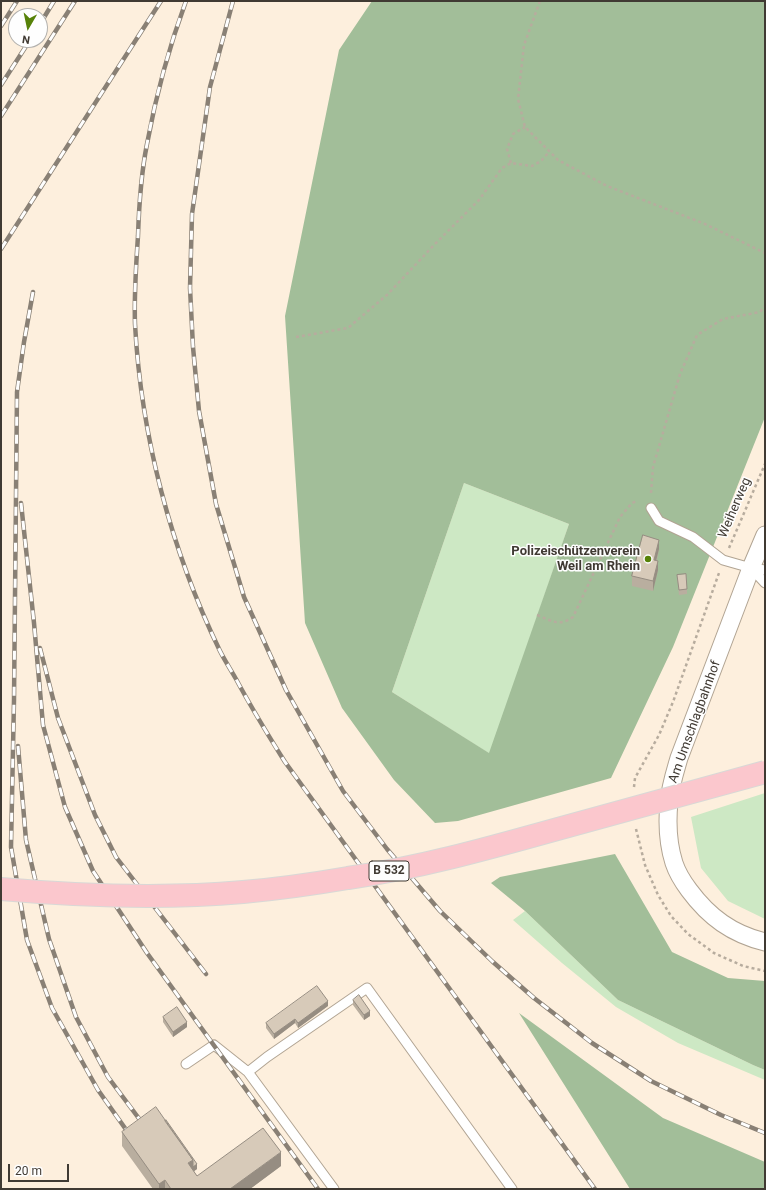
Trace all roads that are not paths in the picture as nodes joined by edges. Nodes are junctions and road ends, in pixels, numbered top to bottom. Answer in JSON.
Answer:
{"nodes":[{"id":1,"x":650,"y":508,"type":"road end"},
{"id":2,"x":765,"y":535,"type":"edge"},
{"id":3,"x":758,"y":569,"type":"edge"},
{"id":4,"x":765,"y":583,"type":"edge"},
{"id":5,"x":765,"y":772,"type":"edge"},
{"id":6,"x":1,"y":889,"type":"edge"},
{"id":7,"x":765,"y":942,"type":"edge"},
{"id":8,"x":186,"y":1064,"type":"dead end"},
{"id":9,"x":248,"y":1072,"type":"junction"},
{"id":10,"x":334,"y":1189,"type":"edge"},
{"id":11,"x":512,"y":1189,"type":"edge"}],
"edges":[{"from":1,"to":3,"type":"lane"},
{"from":2,"to":3,"type":"street","name":"Am Umschlagbahnhof"},
{"from":3,"to":4,"type":"lane"},
{"from":3,"to":7,"type":"street","name":"Am Umschlagbahnhof"},
{"from":5,"to":6,"type":"main road","number":"B 532","bridge":true},
{"from":8,"to":9,"type":"lane"},
{"from":9,"to":10,"type":"lane"},
{"from":9,"to":11,"type":"lane"}]}
